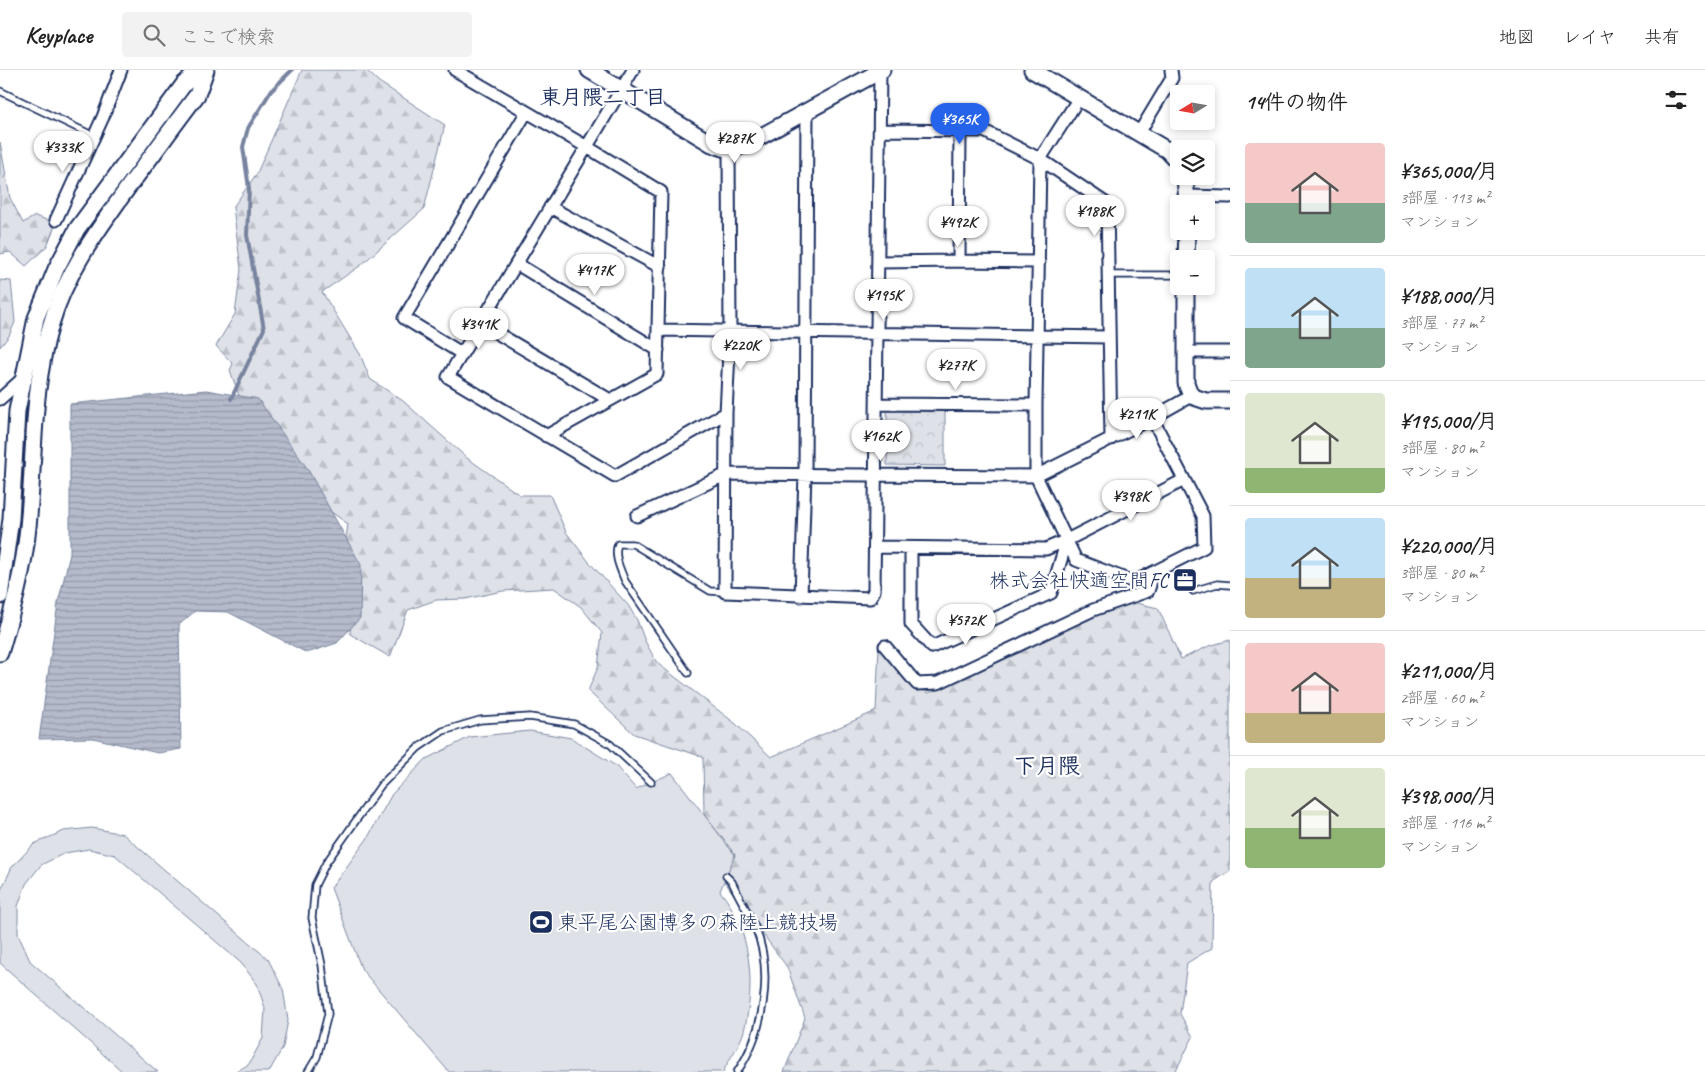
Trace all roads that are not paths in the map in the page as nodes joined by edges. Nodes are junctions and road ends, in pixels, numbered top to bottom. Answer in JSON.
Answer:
{"nodes":[{"id":1,"x":121,"y":70,"type":"edge"},
{"id":2,"x":200,"y":70,"type":"edge"},
{"id":3,"x":206,"y":70,"type":"edge"},
{"id":4,"x":455,"y":70,"type":"edge"},
{"id":5,"x":589,"y":70,"type":"edge"},
{"id":6,"x":633,"y":70,"type":"edge"},
{"id":7,"x":881,"y":70,"type":"edge"},
{"id":8,"x":1032,"y":70,"type":"edge"},
{"id":9,"x":1172,"y":70,"type":"edge"},
{"id":10,"x":621,"y":89,"type":"junction"},
{"id":11,"x":0,"y":91,"type":"edge"},
{"id":12,"x":1079,"y":98,"type":"junction"},
{"id":13,"x":807,"y":112,"type":"junction"},
{"id":14,"x":526,"y":113,"type":"junction"},
{"id":15,"x":880,"y":130,"type":"junction"},
{"id":16,"x":960,"y":132,"type":"junction"},
{"id":17,"x":1138,"y":133,"type":"junction"},
{"id":18,"x":94,"y":136,"type":"junction"},
{"id":19,"x":587,"y":147,"type":"junction"},
{"id":20,"x":729,"y":150,"type":"junction"},
{"id":21,"x":1170,"y":153,"type":"edge"},
{"id":22,"x":1040,"y":159,"type":"junction"},
{"id":23,"x":1230,"y":197,"type":"edge"},
{"id":24,"x":1215,"y":198,"type":"edge"},
{"id":25,"x":550,"y":207,"type":"junction"},
{"id":26,"x":56,"y":220,"type":"dead end"},
{"id":27,"x":958,"y":261,"type":"junction"},
{"id":28,"x":878,"y":262,"type":"junction"},
{"id":29,"x":1039,"y":262,"type":"junction"},
{"id":30,"x":517,"y":264,"type":"junction"},
{"id":31,"x":660,"y":268,"type":"junction"},
{"id":32,"x":1108,"y":275,"type":"junction"},
{"id":33,"x":1170,"y":275,"type":"edge"},
{"id":34,"x":1186,"y":295,"type":"edge"},
{"id":35,"x":480,"y":323,"type":"junction"},
{"id":36,"x":658,"y":330,"type":"junction"},
{"id":37,"x":730,"y":332,"type":"junction"},
{"id":38,"x":806,"y":333,"type":"junction"},
{"id":39,"x":877,"y":334,"type":"junction"},
{"id":40,"x":1037,"y":336,"type":"junction"},
{"id":41,"x":1108,"y":337,"type":"junction"},
{"id":42,"x":658,"y":350,"type":"junction"},
{"id":43,"x":1185,"y":352,"type":"junction"},
{"id":44,"x":1230,"y":352,"type":"edge"},
{"id":45,"x":462,"y":353,"type":"junction"},
{"id":46,"x":22,"y":380,"type":"junction"},
{"id":47,"x":38,"y":383,"type":"junction"},
{"id":48,"x":1191,"y":396,"type":"junction"},
{"id":49,"x":0,"y":399,"type":"edge"},
{"id":50,"x":610,"y":400,"type":"junction"},
{"id":51,"x":1230,"y":401,"type":"edge"},
{"id":52,"x":876,"y":404,"type":"junction"},
{"id":53,"x":1036,"y":405,"type":"junction"},
{"id":54,"x":726,"y":412,"type":"junction"},
{"id":55,"x":1152,"y":418,"type":"junction"},
{"id":56,"x":546,"y":436,"type":"junction"},
{"id":57,"x":1111,"y":438,"type":"junction"},
{"id":58,"x":727,"y":474,"type":"junction"},
{"id":59,"x":805,"y":474,"type":"junction"},
{"id":60,"x":876,"y":475,"type":"junction"},
{"id":61,"x":1036,"y":476,"type":"junction"},
{"id":62,"x":1184,"y":480,"type":"junction"},
{"id":63,"x":637,"y":516,"type":"dead end"},
{"id":64,"x":5,"y":517,"type":"edge"},
{"id":65,"x":28,"y":528,"type":"junction"},
{"id":66,"x":1067,"y":540,"type":"junction"},
{"id":67,"x":875,"y":547,"type":"junction"},
{"id":68,"x":911,"y":548,"type":"junction"},
{"id":69,"x":1146,"y":576,"type":"junction"},
{"id":70,"x":1230,"y":585,"type":"edge"},
{"id":71,"x":1193,"y":591,"type":"dead end"},
{"id":72,"x":725,"y":592,"type":"junction"},
{"id":73,"x":0,"y":596,"type":"edge"},
{"id":74,"x":801,"y":596,"type":"junction"},
{"id":75,"x":885,"y":646,"type":"dead end"},
{"id":76,"x":0,"y":653,"type":"edge"},
{"id":77,"x":688,"y":673,"type":"dead end"},
{"id":78,"x":651,"y":782,"type":"dead end"},
{"id":79,"x":726,"y":876,"type":"dead end"},
{"id":80,"x":308,"y":1072,"type":"edge"},
{"id":81,"x":737,"y":1072,"type":"edge"}],
"edges":[{"from":1,"to":18,"type":"street"},
{"from":2,"to":46,"type":"street"},
{"from":3,"to":47,"type":"street"},
{"from":4,"to":14,"type":"street"},
{"from":5,"to":10,"type":"street"},
{"from":6,"to":10,"type":"street"},
{"from":7,"to":13,"type":"street"},
{"from":7,"to":15,"type":"street"},
{"from":8,"to":12,"type":"street"},
{"from":9,"to":17,"type":"street"},
{"from":10,"to":19,"type":"street"},
{"from":10,"to":20,"type":"street"},
{"from":11,"to":18,"type":"lane"},
{"from":12,"to":17,"type":"street"},
{"from":12,"to":22,"type":"street"},
{"from":13,"to":20,"type":"street"},
{"from":13,"to":38,"type":"street"},
{"from":14,"to":19,"type":"street"},
{"from":14,"to":45,"type":"street"},
{"from":15,"to":16,"type":"street"},
{"from":15,"to":28,"type":"street"},
{"from":16,"to":22,"type":"street"},
{"from":16,"to":27,"type":"street"},
{"from":17,"to":21,"type":"street"},
{"from":18,"to":26,"type":"street"},
{"from":19,"to":25,"type":"street"},
{"from":19,"to":31,"type":"street"},
{"from":20,"to":37,"type":"street"},
{"from":22,"to":29,"type":"street"},
{"from":22,"to":32,"type":"street"},
{"from":23,"to":24,"type":"street"},
{"from":25,"to":30,"type":"street"},
{"from":25,"to":31,"type":"street"},
{"from":27,"to":28,"type":"street"},
{"from":27,"to":29,"type":"street"},
{"from":28,"to":39,"type":"street"},
{"from":29,"to":40,"type":"street"},
{"from":30,"to":35,"type":"street"},
{"from":30,"to":42,"type":"street"},
{"from":31,"to":36,"type":"street"},
{"from":32,"to":33,"type":"lane"},
{"from":32,"to":41,"type":"street"},
{"from":34,"to":43,"type":"street"},
{"from":35,"to":45,"type":"street"},
{"from":35,"to":50,"type":"street"},
{"from":36,"to":37,"type":"street"},
{"from":36,"to":42,"type":"street"},
{"from":37,"to":38,"type":"street"},
{"from":37,"to":54,"type":"street"},
{"from":38,"to":39,"type":"street"},
{"from":38,"to":59,"type":"street"},
{"from":39,"to":40,"type":"street"},
{"from":39,"to":52,"type":"street"},
{"from":40,"to":41,"type":"street"},
{"from":40,"to":53,"type":"street"},
{"from":41,"to":57,"type":"street"},
{"from":42,"to":50,"type":"street"},
{"from":43,"to":44,"type":"street"},
{"from":43,"to":48,"type":"street"},
{"from":45,"to":56,"type":"street"},
{"from":46,"to":47,"type":"street"},
{"from":46,"to":49,"type":"street"},
{"from":46,"to":64,"type":"street"},
{"from":47,"to":65,"type":"street"},
{"from":48,"to":51,"type":"street"},
{"from":48,"to":55,"type":"street"},
{"from":50,"to":56,"type":"street"},
{"from":52,"to":53,"type":"street"},
{"from":52,"to":60,"type":"street"},
{"from":53,"to":61,"type":"street"},
{"from":54,"to":56,"type":"street"},
{"from":54,"to":58,"type":"street"},
{"from":55,"to":57,"type":"street"},
{"from":55,"to":62,"type":"street"},
{"from":57,"to":61,"type":"street"},
{"from":58,"to":59,"type":"street"},
{"from":58,"to":63,"type":"street"},
{"from":58,"to":72,"type":"street"},
{"from":59,"to":60,"type":"street"},
{"from":59,"to":74,"type":"street"},
{"from":60,"to":61,"type":"street"},
{"from":60,"to":67,"type":"street"},
{"from":61,"to":66,"type":"street"},
{"from":62,"to":66,"type":"street"},
{"from":62,"to":69,"type":"street"},
{"from":64,"to":65,"type":"street"},
{"from":64,"to":73,"type":"street"},
{"from":65,"to":76,"type":"street"},
{"from":66,"to":68,"type":"street"},
{"from":66,"to":68,"type":"street"},
{"from":66,"to":69,"type":"street"},
{"from":67,"to":68,"type":"street"},
{"from":67,"to":74,"type":"street"},
{"from":69,"to":75,"type":"street"},
{"from":70,"to":71,"type":"lane"},
{"from":72,"to":74,"type":"street"},
{"from":72,"to":77,"type":"lane"},
{"from":78,"to":80,"type":"lane"},
{"from":79,"to":81,"type":"lane"}]}
